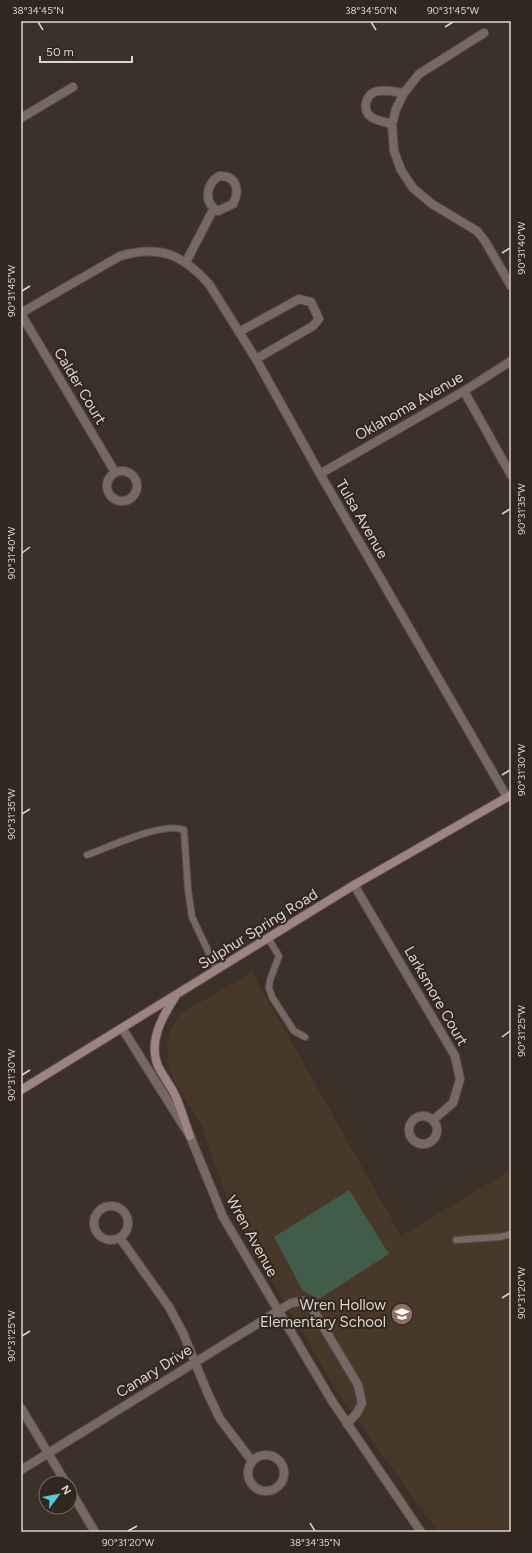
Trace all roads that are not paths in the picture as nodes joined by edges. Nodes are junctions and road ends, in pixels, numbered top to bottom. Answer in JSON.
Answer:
{"nodes":[{"id":1,"x":484,"y":33,"type":"dead end"},
{"id":2,"x":73,"y":87,"type":"dead end"},
{"id":3,"x":404,"y":93,"type":"junction"},
{"id":4,"x":21,"y":118,"type":"edge"},
{"id":5,"x":392,"y":124,"type":"junction"},
{"id":6,"x":214,"y":208,"type":"dead end"},
{"id":7,"x":186,"y":262,"type":"junction"},
{"id":8,"x":511,"y":286,"type":"edge"},
{"id":9,"x":21,"y":313,"type":"edge"},
{"id":10,"x":239,"y":332,"type":"junction"},
{"id":11,"x":256,"y":360,"type":"junction"},
{"id":12,"x":511,"y":361,"type":"edge"},
{"id":13,"x":464,"y":390,"type":"junction"},
{"id":14,"x":115,"y":472,"type":"dead end"},
{"id":15,"x":320,"y":474,"type":"junction"},
{"id":16,"x":511,"y":475,"type":"edge"},
{"id":17,"x":509,"y":796,"type":"edge"},
{"id":18,"x":87,"y":854,"type":"dead end"},
{"id":19,"x":354,"y":886,"type":"junction"},
{"id":20,"x":268,"y":938,"type":"junction"},
{"id":21,"x":217,"y":970,"type":"junction"},
{"id":22,"x":177,"y":994,"type":"junction"},
{"id":23,"x":122,"y":1028,"type":"junction"},
{"id":24,"x":304,"y":1037,"type":"dead end"},
{"id":25,"x":21,"y":1090,"type":"edge"},
{"id":26,"x":433,"y":1120,"type":"dead end"},
{"id":27,"x":190,"y":1136,"type":"junction"},
{"id":28,"x":511,"y":1234,"type":"edge"},
{"id":29,"x":120,"y":1238,"type":"junction"},
{"id":30,"x":456,"y":1240,"type":"dead end"},
{"id":31,"x":278,"y":1311,"type":"junction"},
{"id":32,"x":195,"y":1362,"type":"junction"},
{"id":33,"x":21,"y":1408,"type":"edge"},
{"id":34,"x":347,"y":1424,"type":"junction"},
{"id":35,"x":49,"y":1453,"type":"junction"},
{"id":36,"x":252,"y":1461,"type":"junction"},
{"id":37,"x":21,"y":1470,"type":"edge"},
{"id":38,"x":61,"y":1475,"type":"edge"},
{"id":39,"x":78,"y":1503,"type":"edge"},
{"id":40,"x":95,"y":1532,"type":"edge"},
{"id":41,"x":421,"y":1532,"type":"edge"}],
"edges":[{"from":1,"to":3,"type":"street"},
{"from":2,"to":4,"type":"street"},
{"from":3,"to":5,"type":"street"},
{"from":3,"to":5,"type":"street"},
{"from":5,"to":8,"type":"street"},
{"from":6,"to":7,"type":"street"},
{"from":7,"to":9,"type":"street","name":"Tulsa Avenue"},
{"from":7,"to":10,"type":"street","name":"Tulsa Avenue"},
{"from":9,"to":14,"type":"street","name":"Calder Court"},
{"from":10,"to":11,"type":"street","name":"Tulsa Avenue"},
{"from":10,"to":11,"type":"street"},
{"from":11,"to":15,"type":"street","name":"Tulsa Avenue"},
{"from":12,"to":13,"type":"street","name":"Oklahoma Avenue"},
{"from":13,"to":15,"type":"street","name":"Oklahoma Avenue"},
{"from":13,"to":16,"type":"street"},
{"from":15,"to":17,"type":"street","name":"Tulsa Avenue"},
{"from":17,"to":19,"type":"main road","name":"Sulphur Spring Road"},
{"from":18,"to":21,"type":"lane"},
{"from":19,"to":20,"type":"main road","name":"Sulphur Spring Road"},
{"from":19,"to":26,"type":"street","name":"Larksmore Court"},
{"from":20,"to":21,"type":"main road","name":"Sulphur Spring Road"},
{"from":20,"to":24,"type":"lane"},
{"from":21,"to":22,"type":"main road","name":"Sulphur Spring Road"},
{"from":22,"to":23,"type":"main road","name":"Sulphur Spring Road"},
{"from":22,"to":27,"type":"main road"},
{"from":23,"to":25,"type":"main road","name":"Sulphur Spring Road"},
{"from":23,"to":27,"type":"street","name":"Wren Avenue"},
{"from":27,"to":31,"type":"street","name":"Wren Avenue"},
{"from":28,"to":30,"type":"lane"},
{"from":29,"to":29,"type":"street"},
{"from":29,"to":32,"type":"street"},
{"from":31,"to":32,"type":"street","name":"Canary Drive"},
{"from":31,"to":34,"type":"street","name":"Wren Avenue"},
{"from":31,"to":34,"type":"street","name":"Canary Drive"},
{"from":32,"to":35,"type":"street","name":"Canary Drive"},
{"from":32,"to":36,"type":"street"},
{"from":33,"to":35,"type":"street"},
{"from":34,"to":41,"type":"street","name":"Wren Avenue"},
{"from":35,"to":37,"type":"street","name":"Canary Drive"},
{"from":35,"to":38,"type":"street"},
{"from":36,"to":36,"type":"street"},
{"from":39,"to":40,"type":"street"}]}
